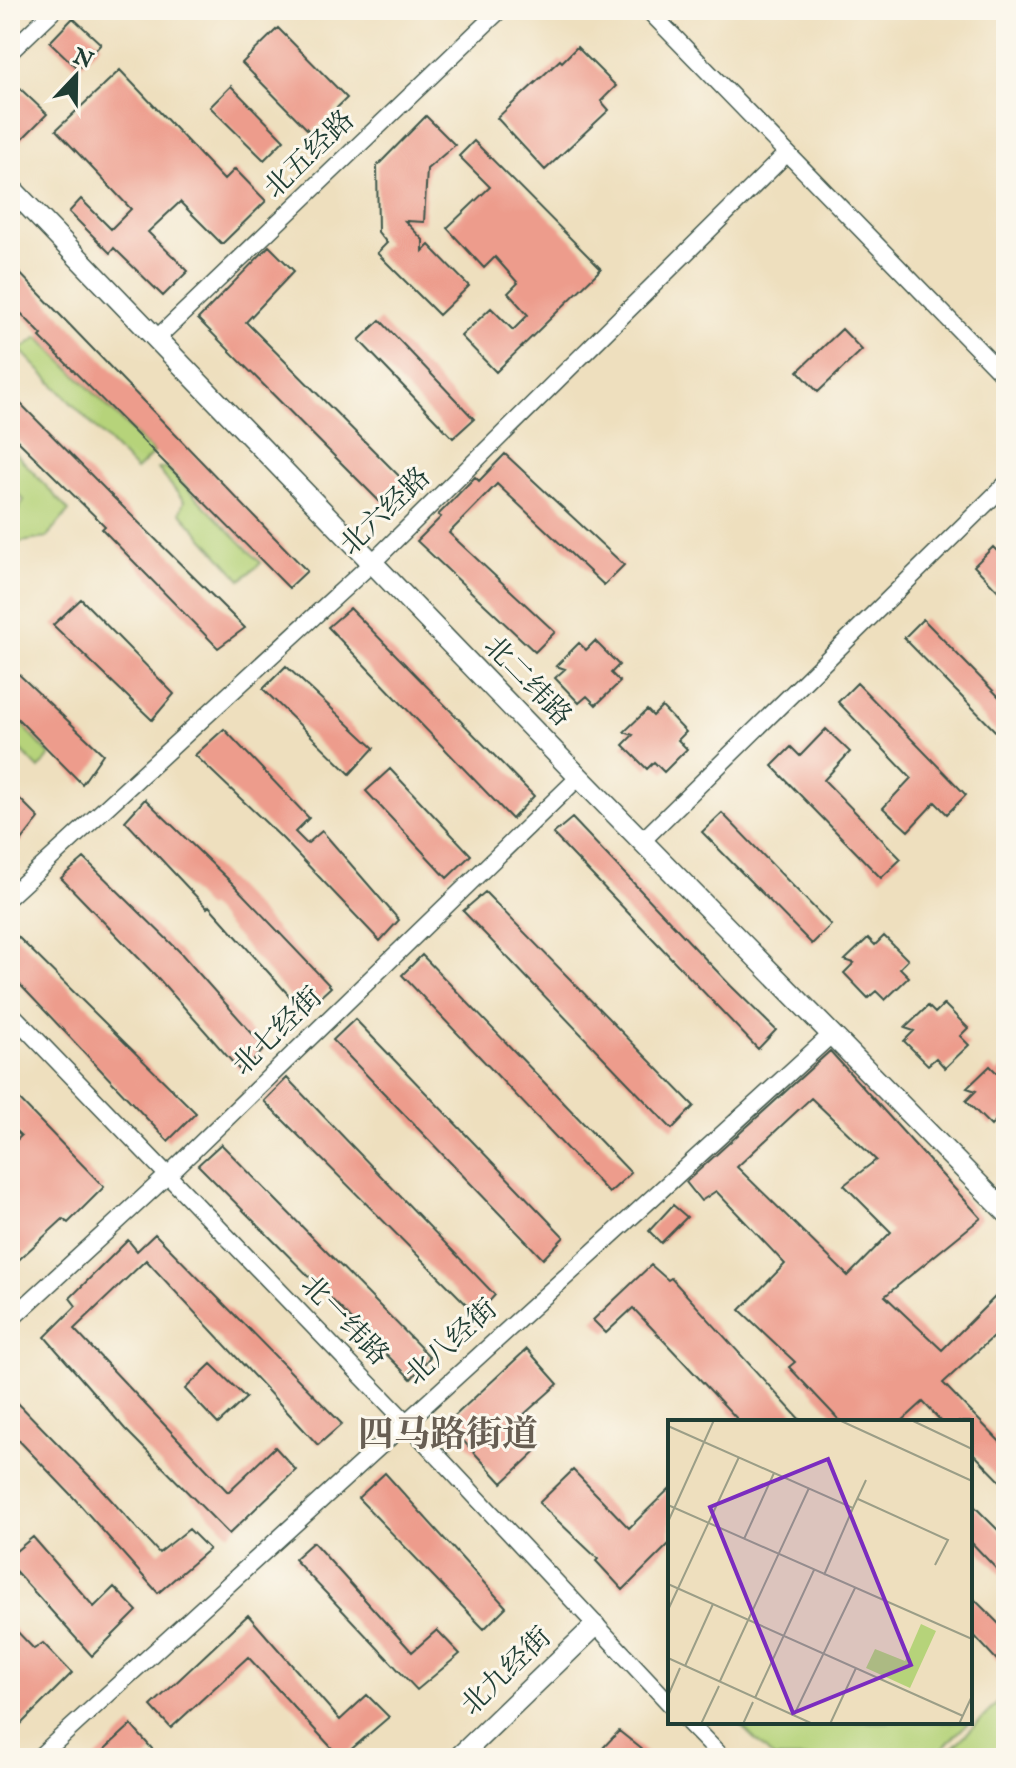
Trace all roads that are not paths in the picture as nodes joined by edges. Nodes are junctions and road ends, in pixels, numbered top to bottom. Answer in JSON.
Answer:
{"nodes":[{"id":1,"x":54,"y":10,"type":"edge"},
{"id":2,"x":500,"y":10,"type":"edge"},
{"id":3,"x":648,"y":10,"type":"edge"},
{"id":4,"x":10,"y":52,"type":"edge"},
{"id":5,"x":787,"y":153,"type":"junction"},
{"id":6,"x":10,"y":187,"type":"edge"},
{"id":7,"x":157,"y":338,"type":"junction"},
{"id":8,"x":1006,"y":378,"type":"edge"},
{"id":9,"x":1006,"y":484,"type":"edge"},
{"id":10,"x":373,"y":562,"type":"junction"},
{"id":11,"x":579,"y":777,"type":"junction"},
{"id":12,"x":642,"y":841,"type":"junction"},
{"id":13,"x":10,"y":896,"type":"edge"},
{"id":14,"x":10,"y":1012,"type":"edge"},
{"id":15,"x":832,"y":1034,"type":"junction"},
{"id":16,"x":168,"y":1175,"type":"junction"},
{"id":17,"x":1006,"y":1212,"type":"edge"},
{"id":18,"x":10,"y":1320,"type":"edge"},
{"id":19,"x":405,"y":1421,"type":"junction"},
{"id":20,"x":595,"y":1626,"type":"junction"},
{"id":21,"x":668,"y":1702,"type":"edge"},
{"id":22,"x":690,"y":1724,"type":"edge"},
{"id":23,"x":38,"y":1758,"type":"edge"},
{"id":24,"x":458,"y":1758,"type":"edge"},
{"id":25,"x":723,"y":1758,"type":"edge"}],
"edges":[{"from":1,"to":4,"type":"street"},
{"from":2,"to":7,"type":"street","name":"北五经路"},
{"from":3,"to":5,"type":"street"},
{"from":5,"to":8,"type":"street"},
{"from":5,"to":10,"type":"street","name":"北六经路"},
{"from":6,"to":7,"type":"street","name":"北二纬路"},
{"from":7,"to":10,"type":"street","name":"北二纬路"},
{"from":9,"to":12,"type":"street"},
{"from":10,"to":11,"type":"street","name":"北二纬路"},
{"from":10,"to":13,"type":"street","name":"北六经路"},
{"from":11,"to":12,"type":"street","name":"北二纬路"},
{"from":11,"to":16,"type":"street","name":"北七经街"},
{"from":12,"to":15,"type":"street","name":"北二纬路"},
{"from":14,"to":16,"type":"street","name":"北一纬路"},
{"from":15,"to":17,"type":"street","name":"北二纬路"},
{"from":15,"to":19,"type":"street","name":"北八经街"},
{"from":16,"to":18,"type":"street","name":"北七经街"},
{"from":16,"to":19,"type":"street","name":"北一纬路"},
{"from":19,"to":20,"type":"street","name":"北一纬路"},
{"from":19,"to":23,"type":"street","name":"北八经街"},
{"from":20,"to":21,"type":"street","name":"北一纬路"},
{"from":20,"to":24,"type":"street","name":"北九经街"},
{"from":22,"to":25,"type":"street"}]}
